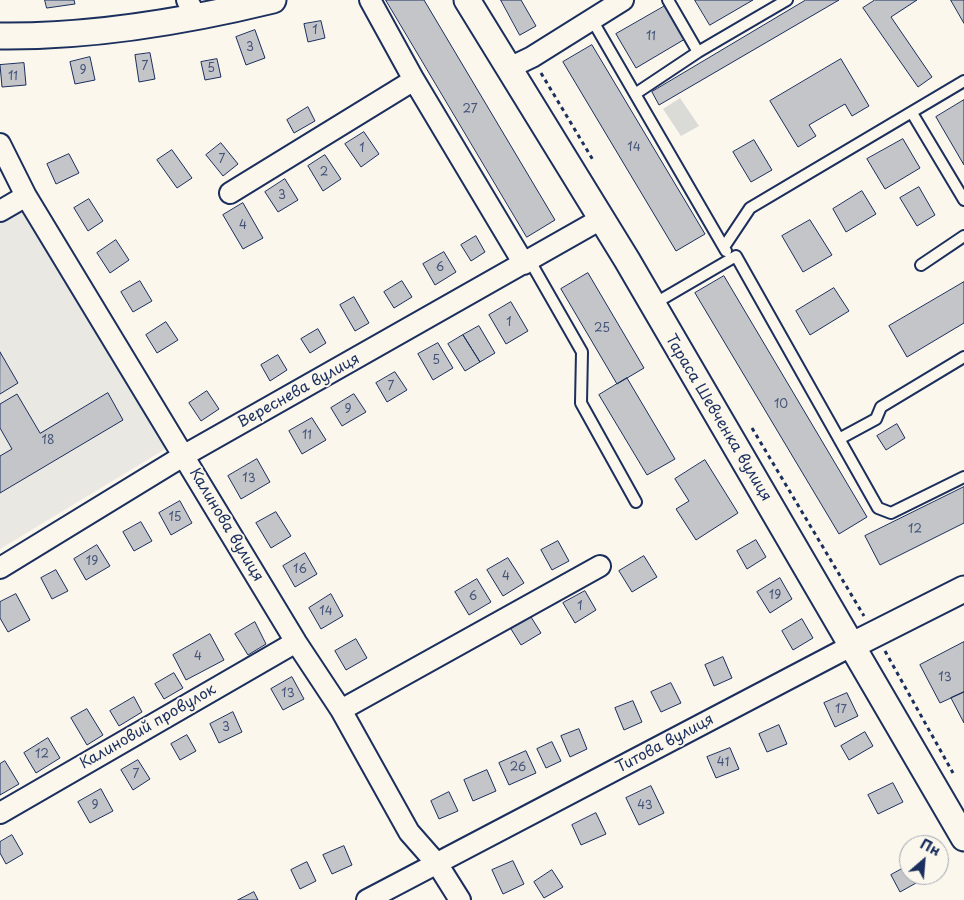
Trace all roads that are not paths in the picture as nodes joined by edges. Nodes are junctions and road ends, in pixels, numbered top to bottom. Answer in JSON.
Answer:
{"nodes":[{"id":1,"x":273,"y":0,"type":"edge"},
{"id":2,"x":370,"y":0,"type":"edge"},
{"id":3,"x":468,"y":0,"type":"edge"},
{"id":4,"x":623,"y":0,"type":"edge"},
{"id":5,"x":668,"y":0,"type":"edge"},
{"id":6,"x":787,"y":0,"type":"edge"},
{"id":7,"x":192,"y":8,"type":"edge"},
{"id":8,"x":591,"y":18,"type":"junction"},
{"id":9,"x":0,"y":36,"type":"edge"},
{"id":10,"x":698,"y":52,"type":"junction"},
{"id":11,"x":509,"y":68,"type":"junction"},
{"id":12,"x":414,"y":80,"type":"junction"},
{"id":13,"x":964,"y":80,"type":"edge"},
{"id":14,"x":635,"y":94,"type":"junction"},
{"id":15,"x":912,"y":113,"type":"junction"},
{"id":16,"x":0,"y":144,"type":"edge"},
{"id":17,"x":230,"y":193,"type":"dead end"},
{"id":18,"x":26,"y":196,"type":"junction"},
{"id":19,"x":964,"y":200,"type":"edge"},
{"id":20,"x":0,"y":211,"type":"edge"},
{"id":21,"x":601,"y":219,"type":"junction"},
{"id":22,"x":964,"y":236,"type":"edge"},
{"id":23,"x":724,"y":247,"type":"junction"},
{"id":24,"x":731,"y":258,"type":"junction"},
{"id":25,"x":527,"y":262,"type":"junction"},
{"id":26,"x":920,"y":265,"type":"dead end"},
{"id":27,"x":651,"y":305,"type":"junction"},
{"id":28,"x":964,"y":357,"type":"edge"},
{"id":29,"x":839,"y":439,"type":"junction"},
{"id":30,"x":184,"y":456,"type":"junction"},
{"id":31,"x":964,"y":477,"type":"edge"},
{"id":32,"x":636,"y":502,"type":"dead end"},
{"id":33,"x":600,"y":566,"type":"dead end"},
{"id":34,"x":0,"y":568,"type":"edge"},
{"id":35,"x":964,"y":589,"type":"edge"},
{"id":36,"x":296,"y":642,"type":"junction"},
{"id":37,"x":853,"y":645,"type":"junction"},
{"id":38,"x":341,"y":710,"type":"junction"},
{"id":39,"x":0,"y":813,"type":"edge"},
{"id":40,"x":964,"y":838,"type":"edge"},
{"id":41,"x":438,"y":865,"type":"junction"},
{"id":42,"x":367,"y":900,"type":"edge"},
{"id":43,"x":460,"y":900,"type":"edge"}],
"edges":[{"from":1,"to":7,"type":"street"},
{"from":2,"to":12,"type":"street"},
{"from":3,"to":11,"type":"street","name":"Тараса Шевченка вулиця"},
{"from":4,"to":8,"type":"street"},
{"from":5,"to":10,"type":"lane"},
{"from":6,"to":10,"type":"lane"},
{"from":7,"to":9,"type":"street"},
{"from":8,"to":11,"type":"street"},
{"from":8,"to":14,"type":"lane"},
{"from":10,"to":14,"type":"lane"},
{"from":11,"to":21,"type":"street","name":"Тараса Шевченка вулиця"},
{"from":12,"to":17,"type":"street"},
{"from":12,"to":25,"type":"street"},
{"from":13,"to":15,"type":"lane"},
{"from":14,"to":23,"type":"lane"},
{"from":15,"to":19,"type":"lane"},
{"from":15,"to":23,"type":"lane"},
{"from":16,"to":18,"type":"street","name":"Калинова вулиця"},
{"from":18,"to":20,"type":"street"},
{"from":18,"to":30,"type":"street","name":"Калинова вулиця"},
{"from":21,"to":25,"type":"street","name":"Вереснева вулиця"},
{"from":21,"to":27,"type":"street","name":"Тараса Шевченка вулиця"},
{"from":22,"to":26,"type":"lane"},
{"from":23,"to":24,"type":"lane"},
{"from":24,"to":27,"type":"lane"},
{"from":24,"to":29,"type":"lane"},
{"from":25,"to":30,"type":"street","name":"Вереснева вулиця"},
{"from":25,"to":32,"type":"lane"},
{"from":27,"to":37,"type":"street","name":"Тараса Шевченка вулиця"},
{"from":28,"to":29,"type":"lane"},
{"from":29,"to":31,"type":"lane"},
{"from":30,"to":34,"type":"street","name":"Вереснева вулиця"},
{"from":30,"to":36,"type":"street","name":"Калинова вулиця"},
{"from":33,"to":38,"type":"street"},
{"from":35,"to":37,"type":"street","name":"Титова вулиця"},
{"from":36,"to":38,"type":"street","name":"Калинова вулиця"},
{"from":36,"to":39,"type":"street","name":"Калиновий провулок"},
{"from":37,"to":40,"type":"street","name":"Тараса Шевченка вулиця"},
{"from":37,"to":41,"type":"street","name":"Титова вулиця"},
{"from":38,"to":41,"type":"street","name":"Калинова вулиця"},
{"from":41,"to":42,"type":"street","name":"Титова вулиця"},
{"from":41,"to":43,"type":"street","name":"Калинова вулиця"}]}
